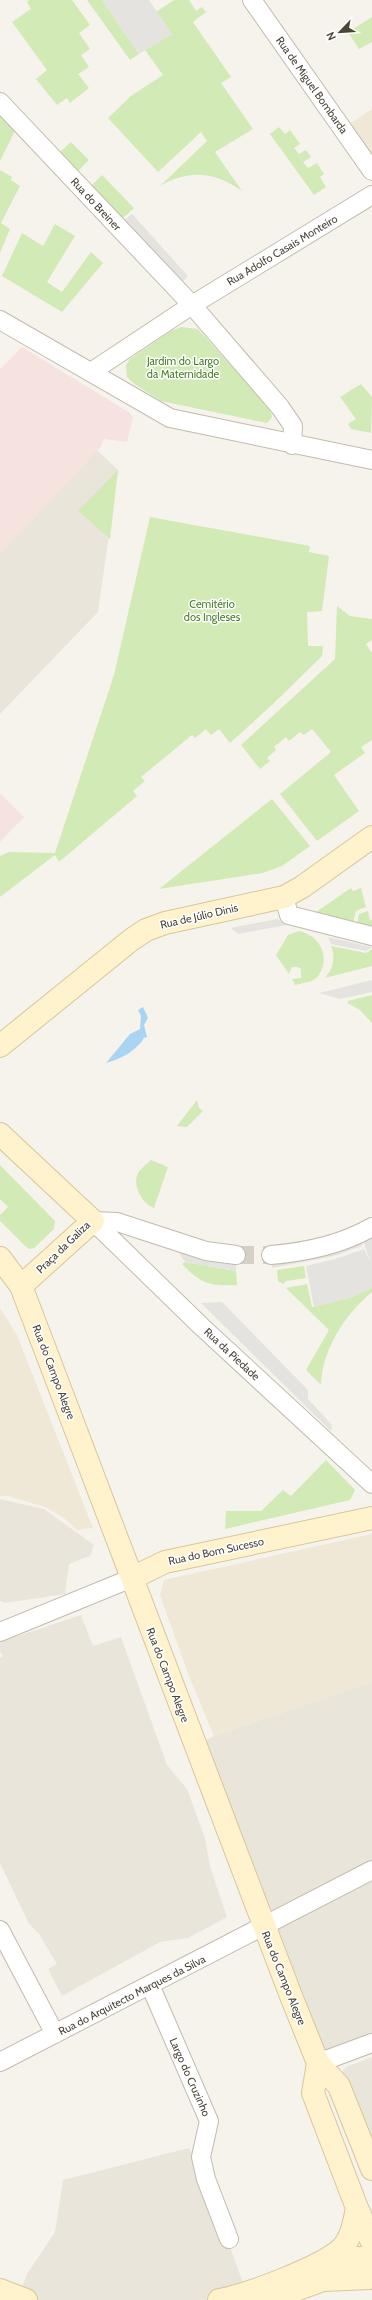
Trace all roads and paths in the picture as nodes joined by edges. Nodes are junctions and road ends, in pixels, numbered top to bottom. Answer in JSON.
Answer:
{"nodes":[{"id":1,"x":252,"y":0,"type":"edge"},
{"id":2,"x":0,"y":102,"type":"edge"},
{"id":3,"x":372,"y":171,"type":"edge"},
{"id":4,"x":372,"y":195,"type":"edge"},
{"id":5,"x":192,"y":305,"type":"junction"},
{"id":6,"x":0,"y":320,"type":"edge"},
{"id":7,"x":91,"y":372,"type":"junction"},
{"id":8,"x":292,"y":445,"type":"junction"},
{"id":9,"x":372,"y":460,"type":"edge"},
{"id":10,"x":372,"y":837,"type":"edge"},
{"id":11,"x":287,"y":906,"type":"junction"},
{"id":12,"x":372,"y":936,"type":"edge"},
{"id":13,"x":0,"y":1046,"type":"edge"},
{"id":14,"x":0,"y":1134,"type":"edge"},
{"id":15,"x":93,"y":1221,"type":"junction"},
{"id":16,"x":372,"y":1227,"type":"edge"},
{"id":17,"x":271,"y":1254,"type":"tunnel mouth"},
{"id":18,"x":236,"y":1255,"type":"tunnel mouth"},
{"id":19,"x":0,"y":1258,"type":"edge"},
{"id":20,"x":21,"y":1286,"type":"junction"},
{"id":21,"x":372,"y":1484,"type":"edge"},
{"id":22,"x":372,"y":1518,"type":"edge"},
{"id":23,"x":132,"y":1578,"type":"junction"},
{"id":24,"x":0,"y":1632,"type":"edge"},
{"id":25,"x":372,"y":1870,"type":"edge"},
{"id":26,"x":264,"y":1927,"type":"junction"},
{"id":27,"x":0,"y":1930,"type":"edge"},
{"id":28,"x":150,"y":1985,"type":"junction"},
{"id":29,"x":55,"y":2034,"type":"junction"},
{"id":30,"x":372,"y":2043,"type":"edge"},
{"id":31,"x":0,"y":2062,"type":"edge"},
{"id":32,"x":318,"y":2063,"type":"junction"},
{"id":33,"x":372,"y":2169,"type":"edge"},
{"id":34,"x":364,"y":2209,"type":"edge"},
{"id":35,"x":229,"y":2239,"type":"dead end"},
{"id":36,"x":372,"y":2242,"type":"edge"},
{"id":37,"x":329,"y":2258,"type":"junction"},
{"id":38,"x":371,"y":2276,"type":"edge"},
{"id":39,"x":0,"y":2290,"type":"edge"},
{"id":40,"x":26,"y":2300,"type":"edge"},
{"id":41,"x":219,"y":2300,"type":"edge"},
{"id":42,"x":268,"y":2300,"type":"edge"},
{"id":43,"x":308,"y":2300,"type":"edge"}],
"edges":[{"from":1,"to":3,"type":"street","name":"Rua de Miguel Bombarda"},
{"from":2,"to":5,"type":"street","name":"Rua do Breiner"},
{"from":4,"to":5,"type":"street","name":"Rua Adolfo Casais Monteiro"},
{"from":5,"to":7,"type":"street","name":"Rua Adolfo Casais Monteiro"},
{"from":5,"to":8,"type":"street","name":"Rua do Breiner"},
{"from":6,"to":7,"type":"street"},
{"from":7,"to":8,"type":"street"},
{"from":8,"to":9,"type":"street"},
{"from":10,"to":11,"type":"main road","name":"Rua de Júlio Dinis"},
{"from":11,"to":12,"type":"street"},
{"from":11,"to":13,"type":"main road","name":"Rua de Júlio Dinis"},
{"from":14,"to":15,"type":"main road","name":"Praça da Galiza"},
{"from":15,"to":18,"type":"street"},
{"from":15,"to":20,"type":"main road","name":"Praça da Galiza"},
{"from":15,"to":21,"type":"street","name":"Rua da Piedade"},
{"from":16,"to":17,"type":"street"},
{"from":19,"to":20,"type":"main road"},
{"from":20,"to":23,"type":"main road","name":"Rua do Campo Alegre"},
{"from":22,"to":23,"type":"main road","name":"Rua do Bom Sucesso"},
{"from":23,"to":24,"type":"street","name":"Rua do Bom Sucesso"},
{"from":23,"to":26,"type":"main road","name":"Rua do Campo Alegre"},
{"from":25,"to":26,"type":"street","name":"Rua do Arquitecto Marques da Silva"},
{"from":26,"to":28,"type":"street","name":"Rua do Arquitecto Marques da Silva"},
{"from":26,"to":32,"type":"main road","name":"Rua do Campo Alegre"},
{"from":27,"to":29,"type":"street"},
{"from":28,"to":29,"type":"street","name":"Rua do Arquitecto Marques da Silva"},
{"from":28,"to":35,"type":"street","name":"Largo do Cruzinho"},
{"from":29,"to":31,"type":"street","name":"Rua do Arquitecto Marques da Silva"},
{"from":30,"to":32,"type":"street"},
{"from":32,"to":33,"type":"main road","name":"Rua do Campo Alegre"},
{"from":32,"to":34,"type":"main road"},
{"from":34,"to":36,"type":"main road"},
{"from":34,"to":37,"type":"main road"},
{"from":37,"to":38,"type":"main road"},
{"from":37,"to":41,"type":"main road"},
{"from":38,"to":42,"type":"main road"},
{"from":38,"to":43,"type":"main road"},
{"from":39,"to":40,"type":"main road"}]}
